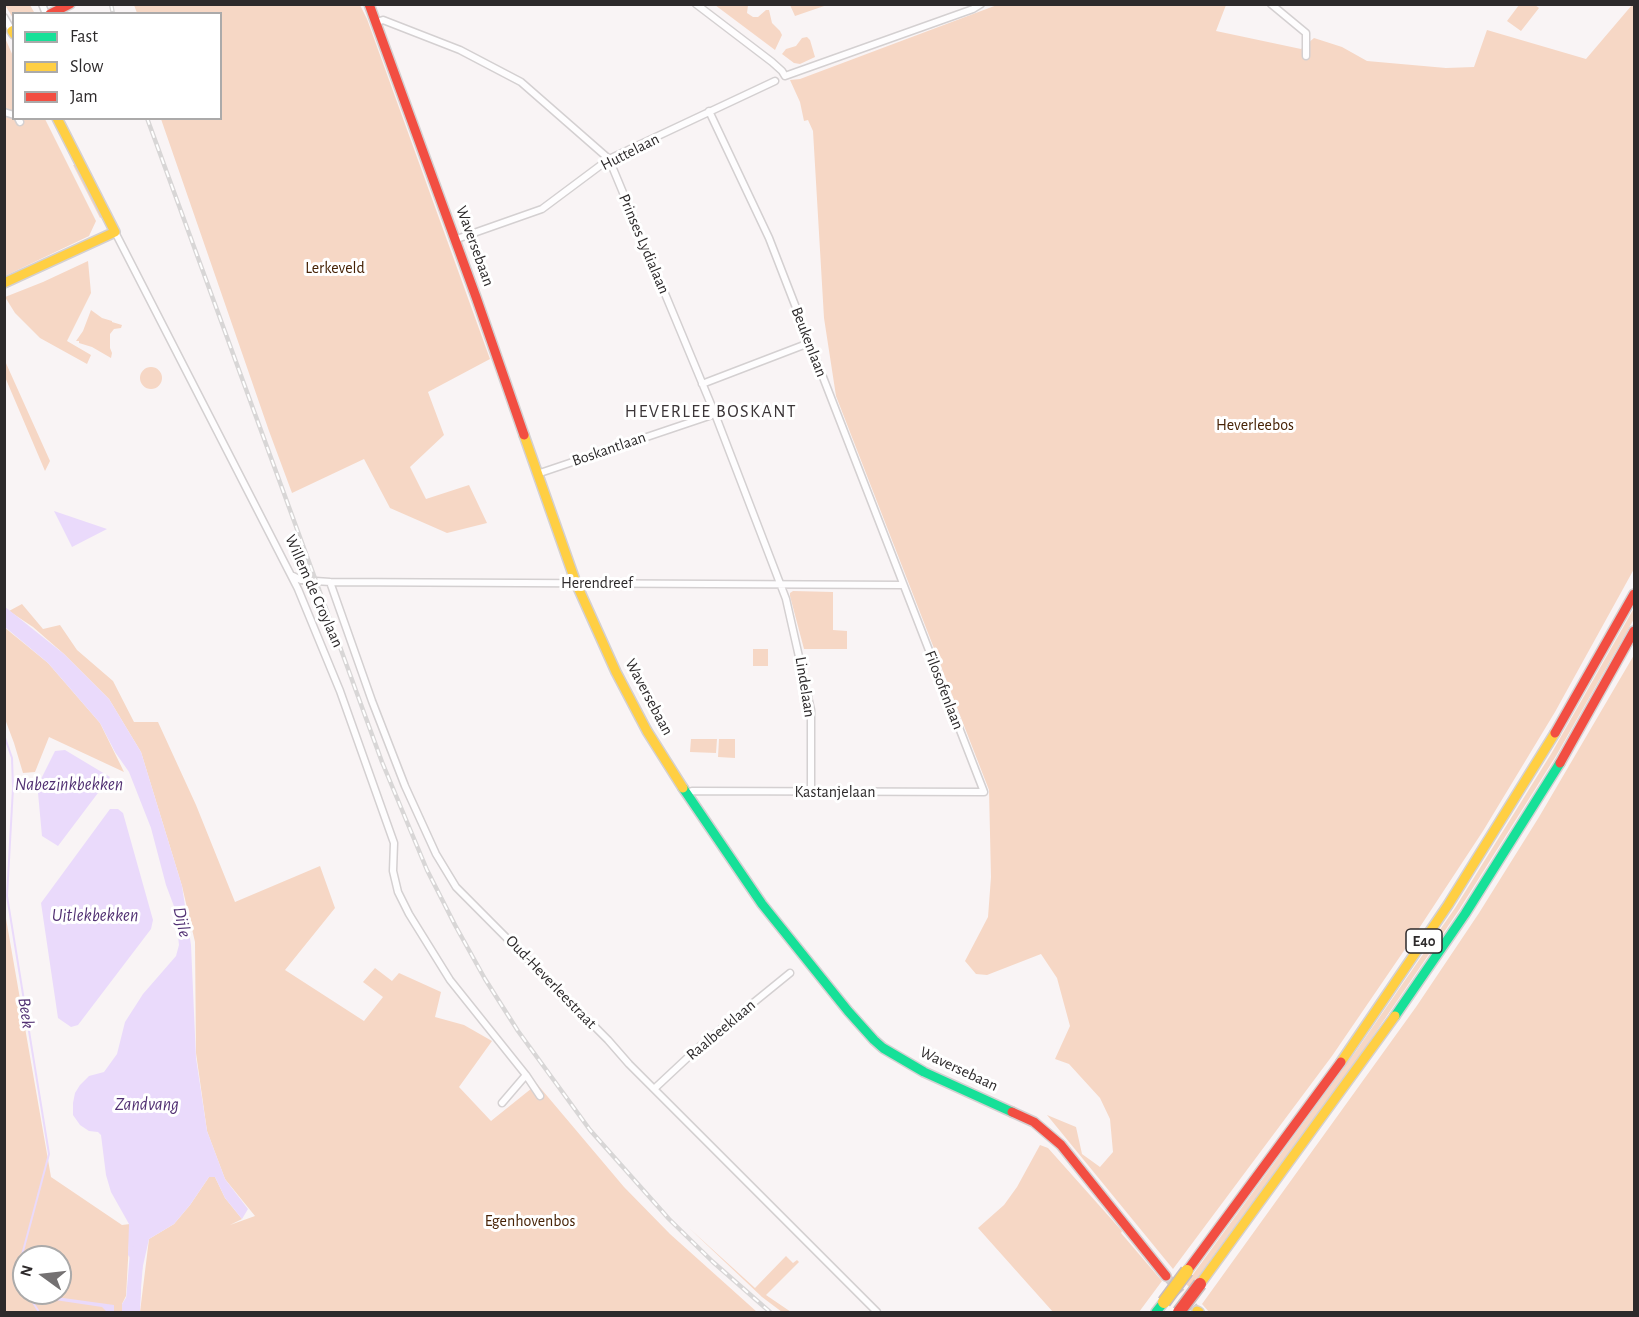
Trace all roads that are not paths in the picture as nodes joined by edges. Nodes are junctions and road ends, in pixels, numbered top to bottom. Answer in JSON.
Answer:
{"nodes":[{"id":1,"x":70,"y":4,"type":"edge"},
{"id":2,"x":369,"y":4,"type":"edge"},
{"id":3,"x":696,"y":4,"type":"edge"},
{"id":4,"x":981,"y":4,"type":"edge"},
{"id":5,"x":1271,"y":4,"type":"edge"},
{"id":6,"x":52,"y":12,"type":"edge"},
{"id":7,"x":4,"y":16,"type":"edge"},
{"id":8,"x":377,"y":22,"type":"junction"},
{"id":9,"x":12,"y":30,"type":"edge"},
{"id":10,"x":1306,"y":56,"type":"dead end"},
{"id":11,"x":775,"y":81,"type":"dead end"},
{"id":12,"x":709,"y":111,"type":"junction"},
{"id":13,"x":58,"y":120,"type":"edge"},
{"id":14,"x":609,"y":159,"type":"junction"},
{"id":15,"x":115,"y":232,"type":"junction"},
{"id":16,"x":454,"y":240,"type":"junction"},
{"id":17,"x":4,"y":283,"type":"edge"},
{"id":18,"x":809,"y":343,"type":"junction"},
{"id":19,"x":702,"y":384,"type":"junction"},
{"id":20,"x":715,"y":414,"type":"junction"},
{"id":21,"x":537,"y":474,"type":"junction"},
{"id":22,"x":292,"y":576,"type":"junction"},
{"id":23,"x":900,"y":577,"type":"joint"},
{"id":24,"x":330,"y":582,"type":"junction"},
{"id":25,"x":576,"y":583,"type":"junction"},
{"id":26,"x":781,"y":585,"type":"junction"},
{"id":27,"x":904,"y":587,"type":"junction"},
{"id":28,"x":1635,"y":594,"type":"edge"},
{"id":29,"x":1635,"y":631,"type":"edge"},
{"id":30,"x":811,"y":792,"type":"junction"},
{"id":31,"x":984,"y":792,"type":"joint"},
{"id":32,"x":686,"y":794,"type":"junction"},
{"id":33,"x":790,"y":973,"type":"dead end"},
{"id":34,"x":526,"y":1075,"type":"junction"},
{"id":35,"x":654,"y":1089,"type":"junction"},
{"id":36,"x":540,"y":1096,"type":"dead end"},
{"id":37,"x":502,"y":1103,"type":"dead end"},
{"id":38,"x":1167,"y":1275,"type":"tunnel mouth"},
{"id":39,"x":1160,"y":1307,"type":"edge"},
{"id":40,"x":876,"y":1312,"type":"edge"},
{"id":41,"x":1179,"y":1312,"type":"edge"}],
"edges":[{"from":1,"to":6,"type":"main road"},
{"from":2,"to":8,"type":"main road","name":"Waversebaan"},
{"from":3,"to":4,"type":"street"},
{"from":5,"to":10,"type":"street"},
{"from":7,"to":9,"type":"street"},
{"from":8,"to":14,"type":"street","name":"Prinses Lydialaan"},
{"from":8,"to":16,"type":"main road","name":"Waversebaan"},
{"from":11,"to":12,"type":"street","name":"Huttelaan"},
{"from":12,"to":14,"type":"street","name":"Huttelaan"},
{"from":12,"to":18,"type":"street","name":"Beukenlaan"},
{"from":13,"to":15,"type":"main road","name":"Willem de Croylaan"},
{"from":14,"to":16,"type":"street","name":"Huttelaan"},
{"from":14,"to":19,"type":"street","name":"Prinses Lydialaan"},
{"from":15,"to":17,"type":"main road"},
{"from":15,"to":22,"type":"street","name":"Willem de Croylaan"},
{"from":16,"to":21,"type":"main road","name":"Waversebaan"},
{"from":18,"to":19,"type":"street"},
{"from":18,"to":23,"type":"street","name":"Beukenlaan"},
{"from":19,"to":20,"type":"street","name":"Prinses Lydialaan"},
{"from":20,"to":21,"type":"street","name":"Boskantlaan"},
{"from":20,"to":26,"type":"street","name":"Prinses Lydialaan"},
{"from":21,"to":25,"type":"main road","name":"Waversebaan"},
{"from":22,"to":24,"type":"street","name":"Herendreef"},
{"from":22,"to":34,"type":"street","name":"Willem de Croylaan"},
{"from":23,"to":27,"type":"street","name":"Filosofenlaan"},
{"from":24,"to":25,"type":"street","name":"Herendreef"},
{"from":24,"to":35,"type":"street","name":"Oud-Heverleestraat"},
{"from":25,"to":26,"type":"street","name":"Herendreef"},
{"from":25,"to":32,"type":"main road","name":"Waversebaan"},
{"from":26,"to":27,"type":"street","name":"Herendreef"},
{"from":26,"to":30,"type":"street","name":"Lindelaan"},
{"from":27,"to":31,"type":"street","name":"Filosofenlaan"},
{"from":28,"to":39,"type":"main road","number":"E40","bridge":true},
{"from":29,"to":41,"type":"main road","number":"E40","bridge":true},
{"from":30,"to":31,"type":"street","name":"Kastanjelaan"},
{"from":30,"to":32,"type":"street","name":"Kastanjelaan"},
{"from":32,"to":38,"type":"main road","name":"Waversebaan"},
{"from":33,"to":35,"type":"street","name":"Raalbeeklaan"},
{"from":34,"to":36,"type":"street","name":"Willem de Croylaan"},
{"from":34,"to":37,"type":"street"},
{"from":35,"to":40,"type":"street","name":"Oud-Heverleestraat"}]}
